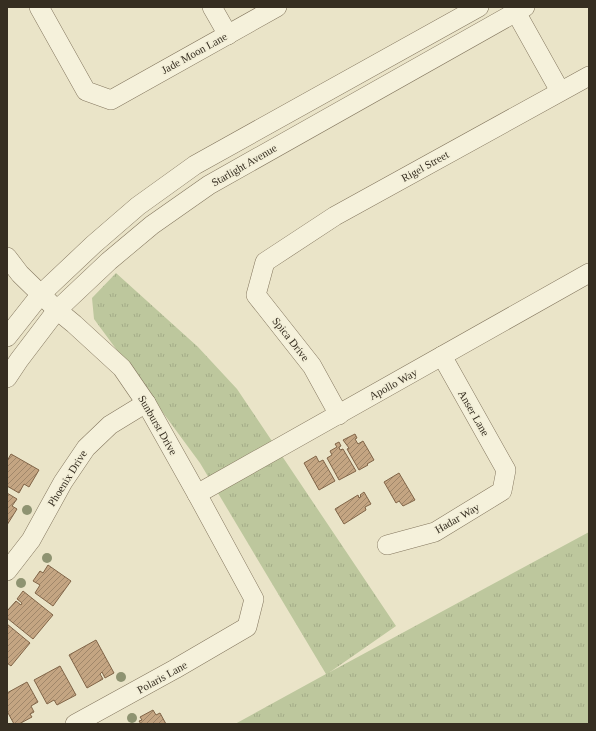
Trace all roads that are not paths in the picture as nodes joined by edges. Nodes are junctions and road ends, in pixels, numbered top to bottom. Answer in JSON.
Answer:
{"nodes":[{"id":1,"x":39,"y":7,"type":"edge"},
{"id":2,"x":212,"y":7,"type":"edge"},
{"id":3,"x":277,"y":7,"type":"edge"},
{"id":4,"x":480,"y":7,"type":"edge"},
{"id":5,"x":518,"y":9,"type":"edge"},
{"id":6,"x":228,"y":35,"type":"junction"},
{"id":7,"x":589,"y":76,"type":"edge"},
{"id":8,"x":560,"y":91,"type":"junction"},
{"id":9,"x":7,"y":257,"type":"edge"},
{"id":10,"x":265,"y":262,"type":"joint"},
{"id":11,"x":589,"y":273,"type":"edge"},
{"id":12,"x":41,"y":294,"type":"junction"},
{"id":13,"x":57,"y":310,"type":"junction"},
{"id":14,"x":7,"y":338,"type":"edge"},
{"id":15,"x":442,"y":356,"type":"junction"},
{"id":16,"x":7,"y":378,"type":"edge"},
{"id":17,"x":146,"y":404,"type":"junction"},
{"id":18,"x":339,"y":415,"type":"junction"},
{"id":19,"x":506,"y":470,"type":"joint"},
{"id":20,"x":197,"y":494,"type":"junction"},
{"id":21,"x":387,"y":545,"type":"dead end"},
{"id":22,"x":7,"y":571,"type":"edge"},
{"id":23,"x":247,"y":627,"type":"joint"},
{"id":24,"x":75,"y":724,"type":"edge"}],
"edges":[{"from":1,"to":6,"type":"street","name":"Jade Moon Lane"},
{"from":2,"to":6,"type":"street"},
{"from":3,"to":6,"type":"street","name":"Jade Moon Lane"},
{"from":4,"to":12,"type":"street","name":"Starlight Avenue"},
{"from":5,"to":8,"type":"street"},
{"from":5,"to":13,"type":"street","name":"Starlight Avenue"},
{"from":7,"to":8,"type":"street","name":"Rigel Street"},
{"from":8,"to":10,"type":"street","name":"Rigel Street"},
{"from":9,"to":12,"type":"street","name":"Sunburst Drive"},
{"from":10,"to":18,"type":"street","name":"Spica Drive"},
{"from":11,"to":15,"type":"street","name":"Apollo Way"},
{"from":12,"to":13,"type":"street","name":"Sunburst Drive"},
{"from":12,"to":14,"type":"street","name":"Starlight Avenue"},
{"from":13,"to":16,"type":"street","name":"Starlight Avenue"},
{"from":13,"to":17,"type":"street","name":"Sunburst Drive"},
{"from":15,"to":18,"type":"street","name":"Apollo Way"},
{"from":15,"to":19,"type":"street","name":"Anser Lane"},
{"from":17,"to":20,"type":"street","name":"Sunburst Drive"},
{"from":17,"to":22,"type":"street","name":"Phoenix Drive"},
{"from":18,"to":20,"type":"street","name":"Apollo Way"},
{"from":19,"to":21,"type":"street","name":"Hadar Way"},
{"from":20,"to":23,"type":"street","name":"Sunburst Drive"},
{"from":23,"to":24,"type":"street","name":"Polaris Lane"}]}
